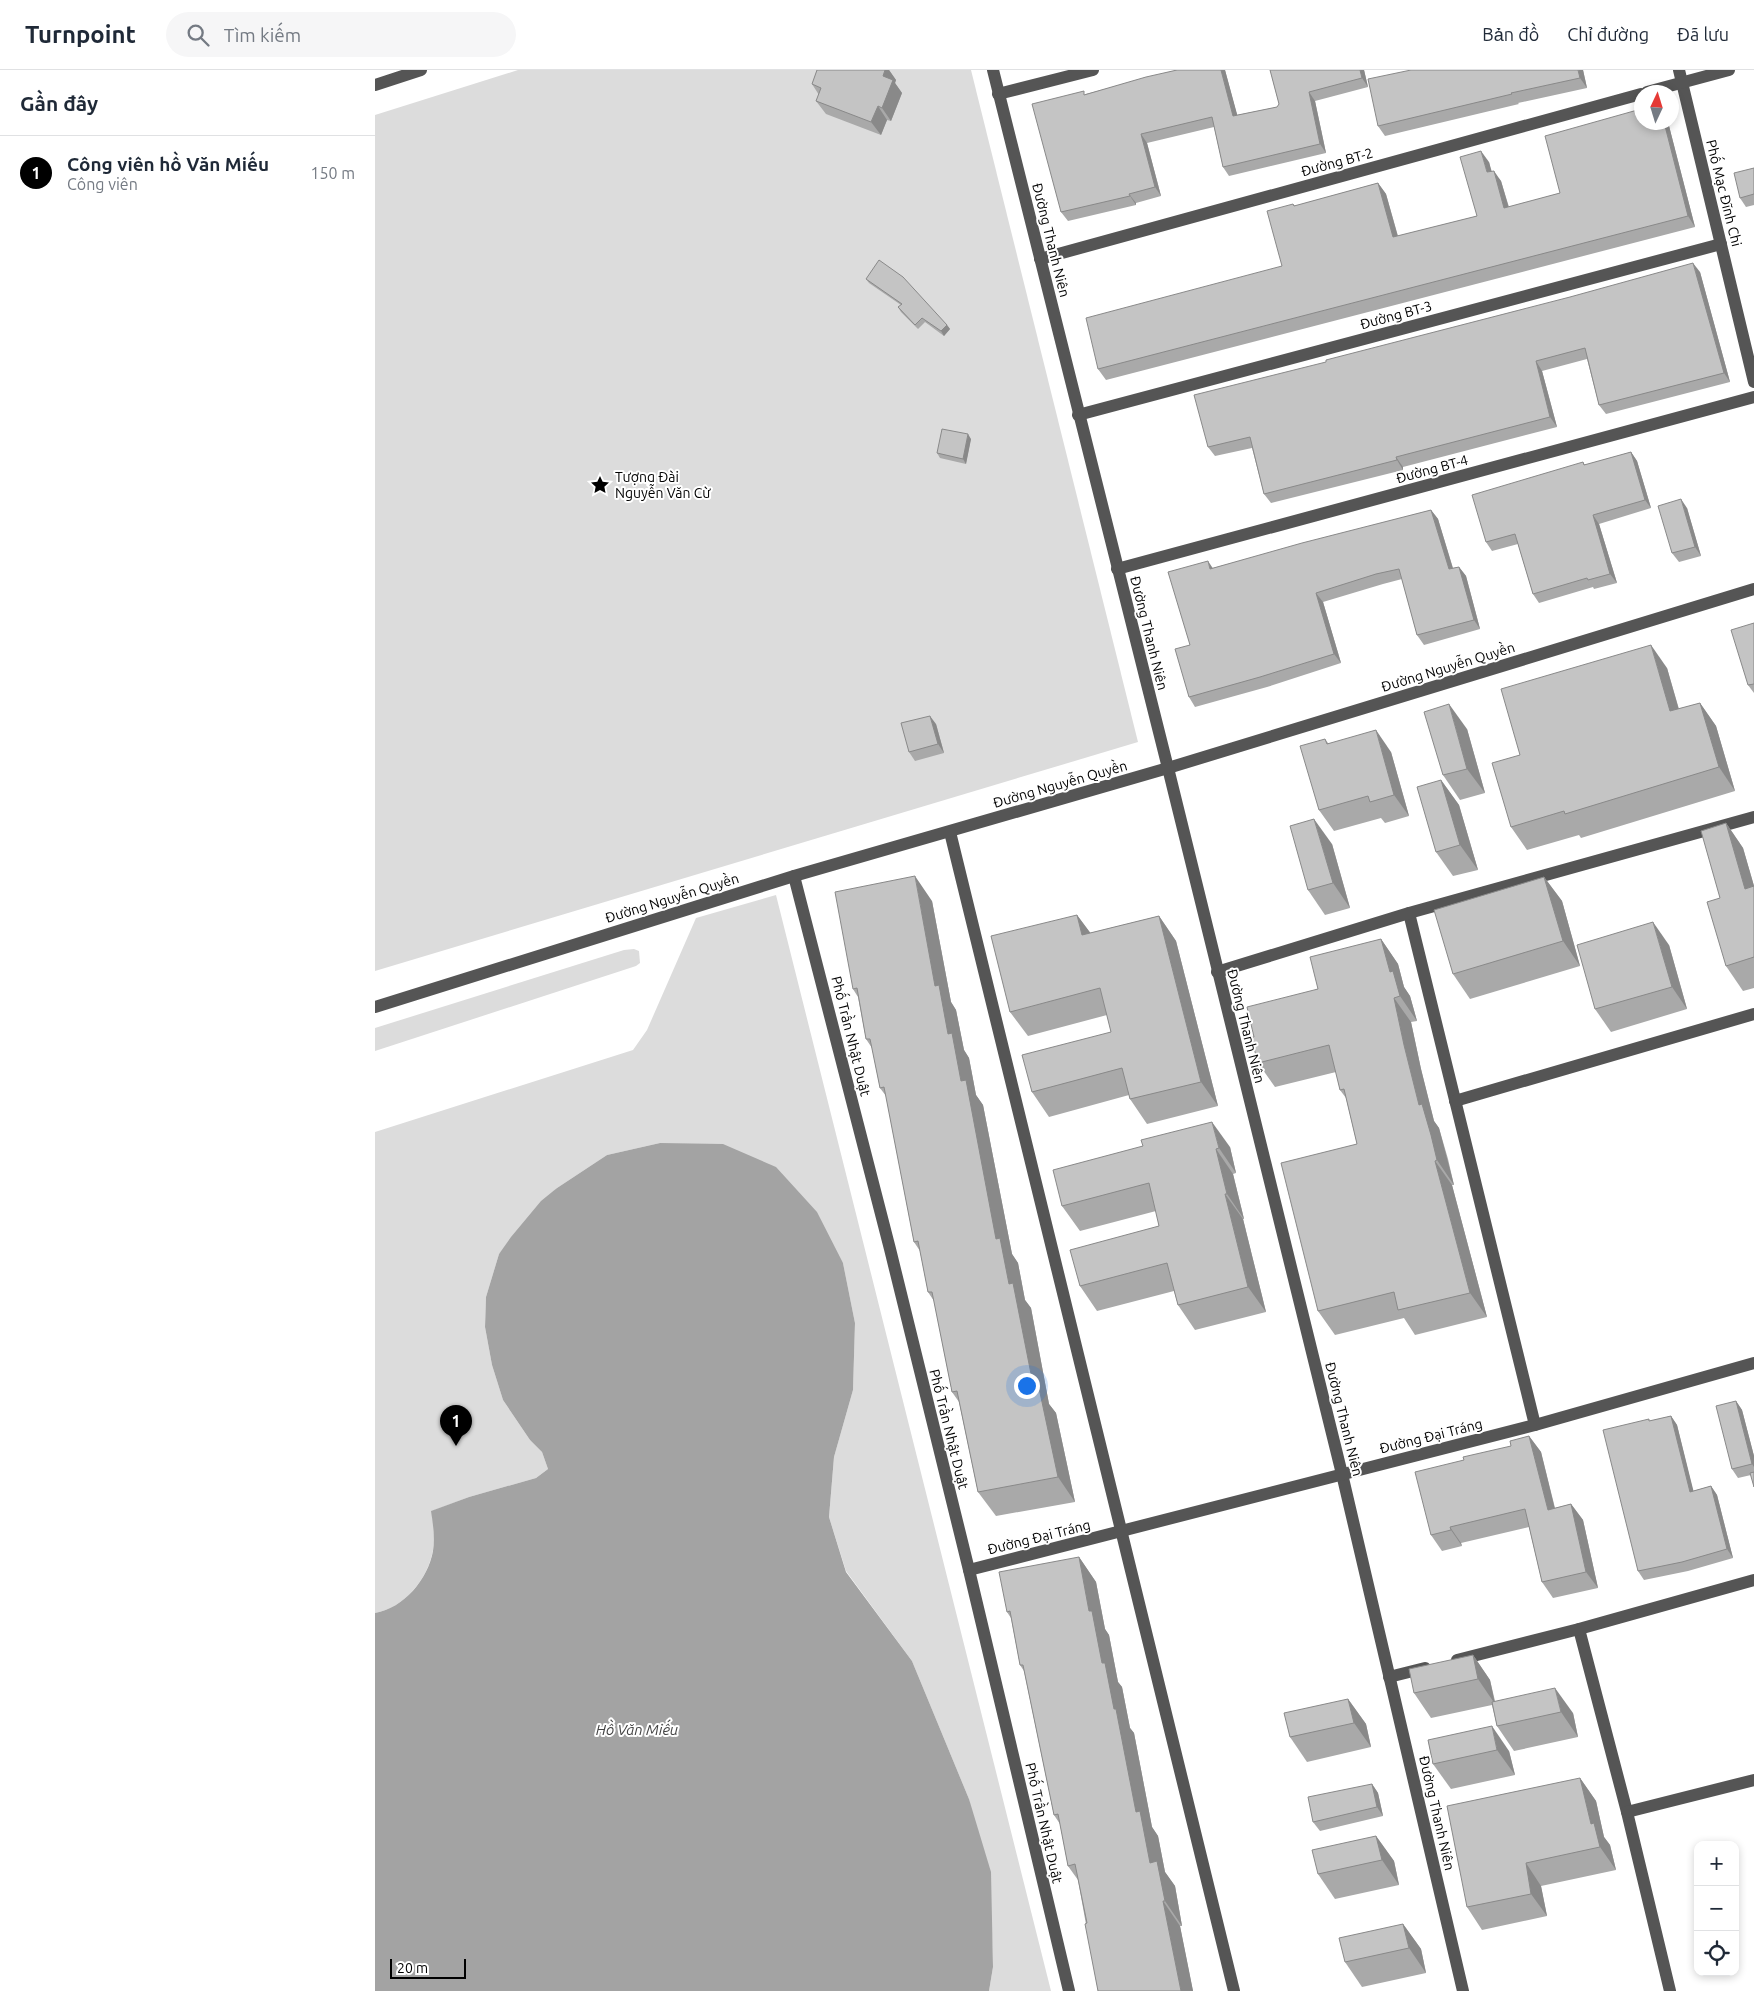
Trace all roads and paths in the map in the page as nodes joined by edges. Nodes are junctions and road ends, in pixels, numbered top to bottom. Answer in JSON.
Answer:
{"nodes":[{"id":1,"x":421,"y":70,"type":"edge"},
{"id":2,"x":993,"y":70,"type":"edge"},
{"id":3,"x":1093,"y":70,"type":"edge"},
{"id":4,"x":1679,"y":70,"type":"edge"},
{"id":5,"x":1729,"y":70,"type":"edge"},
{"id":6,"x":1682,"y":83,"type":"junction"},
{"id":7,"x":375,"y":85,"type":"edge"},
{"id":8,"x":1674,"y":85,"type":"edge"},
{"id":9,"x":998,"y":94,"type":"junction"},
{"id":10,"x":1634,"y":96,"type":"edge"},
{"id":11,"x":1721,"y":244,"type":"junction"},
{"id":12,"x":1040,"y":259,"type":"junction"},
{"id":13,"x":1754,"y":382,"type":"edge"},
{"id":14,"x":1754,"y":397,"type":"edge"},
{"id":15,"x":1078,"y":415,"type":"junction"},
{"id":16,"x":1117,"y":569,"type":"junction"},
{"id":17,"x":1754,"y":589,"type":"edge"},
{"id":18,"x":1168,"y":768,"type":"junction"},
{"id":19,"x":1754,"y":817,"type":"edge"},
{"id":20,"x":950,"y":832,"type":"junction"},
{"id":21,"x":794,"y":876,"type":"junction"},
{"id":22,"x":1409,"y":913,"type":"junction"},
{"id":23,"x":1217,"y":972,"type":"junction"},
{"id":24,"x":375,"y":1007,"type":"edge"},
{"id":25,"x":1754,"y":1014,"type":"edge"},
{"id":26,"x":1455,"y":1101,"type":"junction"},
{"id":27,"x":1754,"y":1363,"type":"edge"},
{"id":28,"x":1535,"y":1425,"type":"junction"},
{"id":29,"x":1342,"y":1474,"type":"junction"},
{"id":30,"x":1121,"y":1531,"type":"junction"},
{"id":31,"x":969,"y":1570,"type":"junction"},
{"id":32,"x":1754,"y":1580,"type":"edge"},
{"id":33,"x":1579,"y":1629,"type":"junction"},
{"id":34,"x":1389,"y":1677,"type":"junction"},
{"id":35,"x":1754,"y":1780,"type":"edge"},
{"id":36,"x":1627,"y":1812,"type":"junction"},
{"id":37,"x":1069,"y":1991,"type":"edge"},
{"id":38,"x":1235,"y":1991,"type":"edge"},
{"id":39,"x":1463,"y":1991,"type":"edge"},
{"id":40,"x":1669,"y":1991,"type":"edge"}],
"edges":[{"from":1,"to":7,"type":"street"},
{"from":2,"to":9,"type":"street","name":"Đường Thanh Niên"},
{"from":3,"to":9,"type":"street"},
{"from":4,"to":6,"type":"street","name":"Phố Mạc Đĩnh Chi"},
{"from":5,"to":6,"type":"street"},
{"from":6,"to":8,"type":"street"},
{"from":6,"to":11,"type":"street","name":"Phố Mạc Đĩnh Chi"},
{"from":9,"to":12,"type":"street","name":"Đường Thanh Niên"},
{"from":10,"to":12,"type":"street","name":"Đường BT-2"},
{"from":11,"to":13,"type":"street","name":"Phố Mạc Đĩnh Chi"},
{"from":11,"to":15,"type":"street","name":"Đường BT-3"},
{"from":12,"to":15,"type":"street","name":"Đường Thanh Niên"},
{"from":14,"to":16,"type":"street","name":"Đường BT-4"},
{"from":15,"to":16,"type":"street","name":"Đường Thanh Niên"},
{"from":16,"to":18,"type":"street","name":"Đường Thanh Niên"},
{"from":17,"to":18,"type":"street","name":"Đường Nguyễn Quyền"},
{"from":18,"to":20,"type":"street","name":"Đường Nguyễn Quyền"},
{"from":18,"to":23,"type":"street","name":"Đường Thanh Niên"},
{"from":19,"to":22,"type":"street"},
{"from":20,"to":21,"type":"street","name":"Đường Nguyễn Quyền"},
{"from":20,"to":30,"type":"street"},
{"from":21,"to":24,"type":"street","name":"Đường Nguyễn Quyền"},
{"from":21,"to":31,"type":"street","name":"Phố Trần Nhật Duật"},
{"from":22,"to":23,"type":"street"},
{"from":22,"to":26,"type":"street"},
{"from":23,"to":29,"type":"street","name":"Đường Thanh Niên"},
{"from":25,"to":26,"type":"street"},
{"from":26,"to":28,"type":"street"},
{"from":27,"to":28,"type":"street","name":"Đường Đại Tráng"},
{"from":28,"to":29,"type":"street","name":"Đường Đại Tráng"},
{"from":29,"to":30,"type":"street","name":"Đường Đại Tráng"},
{"from":29,"to":34,"type":"street","name":"Đường Thanh Niên"},
{"from":30,"to":31,"type":"street","name":"Đường Đại Tráng"},
{"from":30,"to":38,"type":"street"},
{"from":31,"to":37,"type":"street","name":"Phố Trần Nhật Duật"},
{"from":32,"to":33,"type":"street"},
{"from":33,"to":34,"type":"street"},
{"from":33,"to":36,"type":"street"},
{"from":34,"to":39,"type":"street","name":"Đường Thanh Niên"},
{"from":35,"to":36,"type":"street"},
{"from":36,"to":40,"type":"street"}]}
